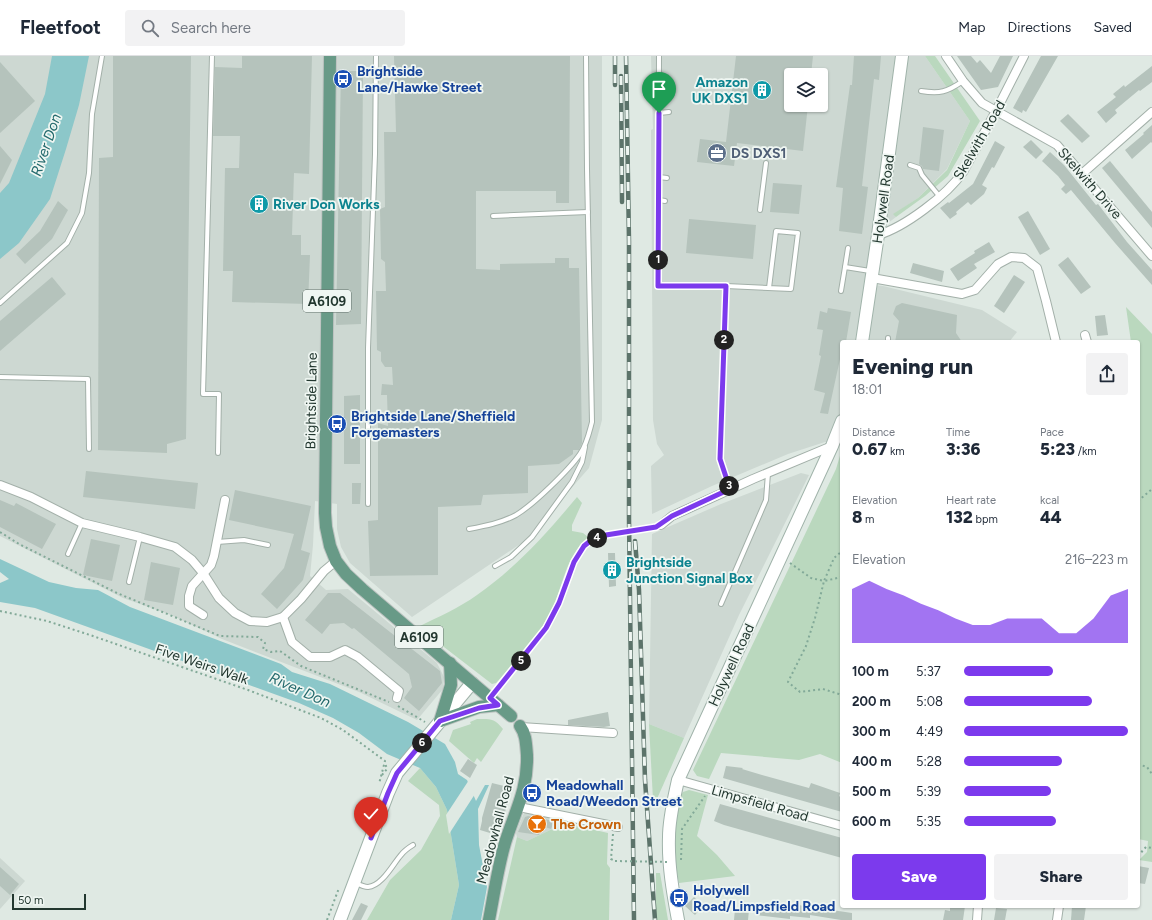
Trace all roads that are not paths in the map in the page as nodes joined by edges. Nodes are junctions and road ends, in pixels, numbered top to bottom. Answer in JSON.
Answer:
{"nodes":[{"id":1,"x":102,"y":56,"type":"edge"},
{"id":2,"x":212,"y":56,"type":"edge"},
{"id":3,"x":330,"y":56,"type":"edge"},
{"id":4,"x":376,"y":56,"type":"edge"},
{"id":5,"x":586,"y":56,"type":"edge"},
{"id":6,"x":659,"y":56,"type":"edge"},
{"id":7,"x":902,"y":56,"type":"edge"},
{"id":8,"x":946,"y":56,"type":"edge"},
{"id":9,"x":1024,"y":56,"type":"edge"},
{"id":10,"x":964,"y":81,"type":"junction"},
{"id":11,"x":921,"y":91,"type":"dead end"},
{"id":12,"x":996,"y":111,"type":"junction"},
{"id":13,"x":669,"y":112,"type":"dead end"},
{"id":14,"x":1152,"y":112,"type":"edge"},
{"id":15,"x":659,"y":113,"type":"junction"},
{"id":16,"x":766,"y":163,"type":"dead end"},
{"id":17,"x":910,"y":165,"type":"dead end"},
{"id":18,"x":1083,"y":173,"type":"junction"},
{"id":19,"x":659,"y":177,"type":"junction"},
{"id":20,"x":667,"y":178,"type":"dead end"},
{"id":21,"x":940,"y":197,"type":"junction"},
{"id":22,"x":659,"y":200,"type":"junction"},
{"id":23,"x":665,"y":201,"type":"dead end"},
{"id":24,"x":760,"y":210,"type":"dead end"},
{"id":25,"x":588,"y":212,"type":"junction"},
{"id":26,"x":493,"y":216,"type":"dead end"},
{"id":27,"x":878,"y":235,"type":"junction"},
{"id":28,"x":848,"y":248,"type":"dead end"},
{"id":29,"x":1152,"y":256,"type":"edge"},
{"id":30,"x":845,"y":267,"type":"junction"},
{"id":31,"x":872,"y":274,"type":"junction"},
{"id":32,"x":726,"y":286,"type":"junction"},
{"id":33,"x":769,"y":288,"type":"junction"},
{"id":34,"x":841,"y":291,"type":"dead end"},
{"id":35,"x":0,"y":303,"type":"edge"},
{"id":36,"x":862,"y":340,"type":"edge"},
{"id":37,"x":1056,"y":340,"type":"edge"},
{"id":38,"x":0,"y":377,"type":"edge"},
{"id":39,"x":840,"y":426,"type":"edge"},
{"id":40,"x":587,"y":440,"type":"junction"},
{"id":41,"x":832,"y":446,"type":"junction"},
{"id":42,"x":89,"y":449,"type":"dead end"},
{"id":43,"x":218,"y":454,"type":"dead end"},
{"id":44,"x":768,"y":473,"type":"junction"},
{"id":45,"x":0,"y":485,"type":"edge"},
{"id":46,"x":730,"y":489,"type":"junction"},
{"id":47,"x":225,"y":500,"type":"dead end"},
{"id":48,"x":368,"y":504,"type":"dead end"},
{"id":49,"x":82,"y":523,"type":"junction"},
{"id":50,"x":660,"y":525,"type":"road end"},
{"id":51,"x":469,"y":529,"type":"dead end"},
{"id":52,"x":140,"y":537,"type":"junction"},
{"id":53,"x":217,"y":542,"type":"junction"},
{"id":54,"x":268,"y":545,"type":"dead end"},
{"id":55,"x":68,"y":554,"type":"dead end"},
{"id":56,"x":336,"y":561,"type":"junction"},
{"id":57,"x":495,"y":566,"type":"dead end"},
{"id":58,"x":203,"y":574,"type":"junction"},
{"id":59,"x":129,"y":582,"type":"dead end"},
{"id":60,"x":720,"y":604,"type":"dead end"},
{"id":61,"x":203,"y":614,"type":"dead end"},
{"id":62,"x":283,"y":617,"type":"junction"},
{"id":63,"x":450,"y":663,"type":"junction"},
{"id":64,"x":472,"y":683,"type":"junction"},
{"id":65,"x":397,"y":698,"type":"dead end"},
{"id":66,"x":494,"y":701,"type":"junction"},
{"id":67,"x":511,"y":716,"type":"dead end"},
{"id":68,"x":434,"y":725,"type":"junction"},
{"id":69,"x":520,"y":726,"type":"joint"},
{"id":70,"x":613,"y":734,"type":"dead end"},
{"id":71,"x":678,"y":780,"type":"junction"},
{"id":72,"x":519,"y":807,"type":"junction"},
{"id":73,"x":840,"y":825,"type":"edge"},
{"id":74,"x":615,"y":829,"type":"road end"},
{"id":75,"x":413,"y":845,"type":"dead end"},
{"id":76,"x":354,"y":882,"type":"junction"},
{"id":77,"x":978,"y":908,"type":"edge"},
{"id":78,"x":1059,"y":908,"type":"edge"},
{"id":79,"x":340,"y":920,"type":"edge"},
{"id":80,"x":489,"y":920,"type":"edge"},
{"id":81,"x":678,"y":920,"type":"edge"},
{"id":82,"x":977,"y":920,"type":"edge"},
{"id":83,"x":1057,"y":920,"type":"edge"}],
"edges":[{"from":1,"to":35,"type":"lane"},
{"from":2,"to":43,"type":"lane"},
{"from":3,"to":56,"type":"main road","name":"Brightside Lane","number":"A6109"},
{"from":4,"to":48,"type":"lane"},
{"from":5,"to":25,"type":"lane"},
{"from":6,"to":15,"type":"lane"},
{"from":7,"to":27,"type":"main road","name":"Holywell Road"},
{"from":8,"to":10,"type":"street","name":"Skelwith Drive"},
{"from":9,"to":12,"type":"street","name":"Skelwith Road"},
{"from":10,"to":11,"type":"lane"},
{"from":10,"to":12,"type":"street","name":"Skelwith Drive"},
{"from":12,"to":18,"type":"street","name":"Skelwith Drive"},
{"from":12,"to":21,"type":"street","name":"Skelwith Road"},
{"from":13,"to":15,"type":"lane"},
{"from":14,"to":18,"type":"street"},
{"from":15,"to":19,"type":"lane"},
{"from":16,"to":24,"type":"lane"},
{"from":17,"to":21,"type":"lane"},
{"from":18,"to":29,"type":"street","name":"Skelwith Drive"},
{"from":19,"to":20,"type":"lane"},
{"from":19,"to":22,"type":"lane"},
{"from":21,"to":27,"type":"street","name":"Skelwith Road"},
{"from":22,"to":23,"type":"lane"},
{"from":22,"to":32,"type":"lane"},
{"from":25,"to":26,"type":"lane"},
{"from":25,"to":40,"type":"lane"},
{"from":27,"to":31,"type":"main road","name":"Holywell Road"},
{"from":28,"to":30,"type":"lane"},
{"from":30,"to":31,"type":"lane"},
{"from":30,"to":34,"type":"lane"},
{"from":31,"to":36,"type":"main road","name":"Holywell Road"},
{"from":31,"to":37,"type":"street"},
{"from":32,"to":33,"type":"lane"},
{"from":32,"to":46,"type":"lane"},
{"from":33,"to":33,"type":"lane"},
{"from":38,"to":42,"type":"lane"},
{"from":39,"to":41,"type":"main road","name":"Holywell Road"},
{"from":40,"to":51,"type":"lane"},
{"from":40,"to":57,"type":"lane"},
{"from":41,"to":44,"type":"street"},
{"from":41,"to":71,"type":"main road","name":"Holywell Road"},
{"from":44,"to":46,"type":"street"},
{"from":44,"to":60,"type":"lane"},
{"from":45,"to":49,"type":"street"},
{"from":46,"to":50,"type":"street"},
{"from":47,"to":53,"type":"street"},
{"from":49,"to":52,"type":"street"},
{"from":49,"to":55,"type":"lane"},
{"from":52,"to":58,"type":"street"},
{"from":52,"to":59,"type":"lane"},
{"from":53,"to":54,"type":"lane"},
{"from":53,"to":58,"type":"street"},
{"from":56,"to":62,"type":"street"},
{"from":56,"to":63,"type":"main road","name":"Brightside Lane","number":"A6109"},
{"from":58,"to":61,"type":"street"},
{"from":58,"to":62,"type":"street"},
{"from":62,"to":65,"type":"street"},
{"from":63,"to":64,"type":"main road","name":"Brightside Lane","number":"A6109"},
{"from":63,"to":68,"type":"main road"},
{"from":64,"to":66,"type":"main road","number":"A6109"},
{"from":64,"to":68,"type":"main road"},
{"from":66,"to":67,"type":"main road","number":"A6109"},
{"from":66,"to":68,"type":"main road"},
{"from":68,"to":76,"type":"main road"},
{"from":69,"to":70,"type":"street"},
{"from":69,"to":72,"type":"main road","name":"Meadowhall Road"},
{"from":71,"to":73,"type":"street","name":"Limpsfield Road"},
{"from":71,"to":81,"type":"main road","name":"Holywell Road"},
{"from":72,"to":74,"type":"street"},
{"from":72,"to":80,"type":"main road","name":"Meadowhall Road"},
{"from":75,"to":76,"type":"lane"},
{"from":76,"to":79,"type":"main road"},
{"from":77,"to":82,"type":"street"},
{"from":78,"to":83,"type":"street"}]}
